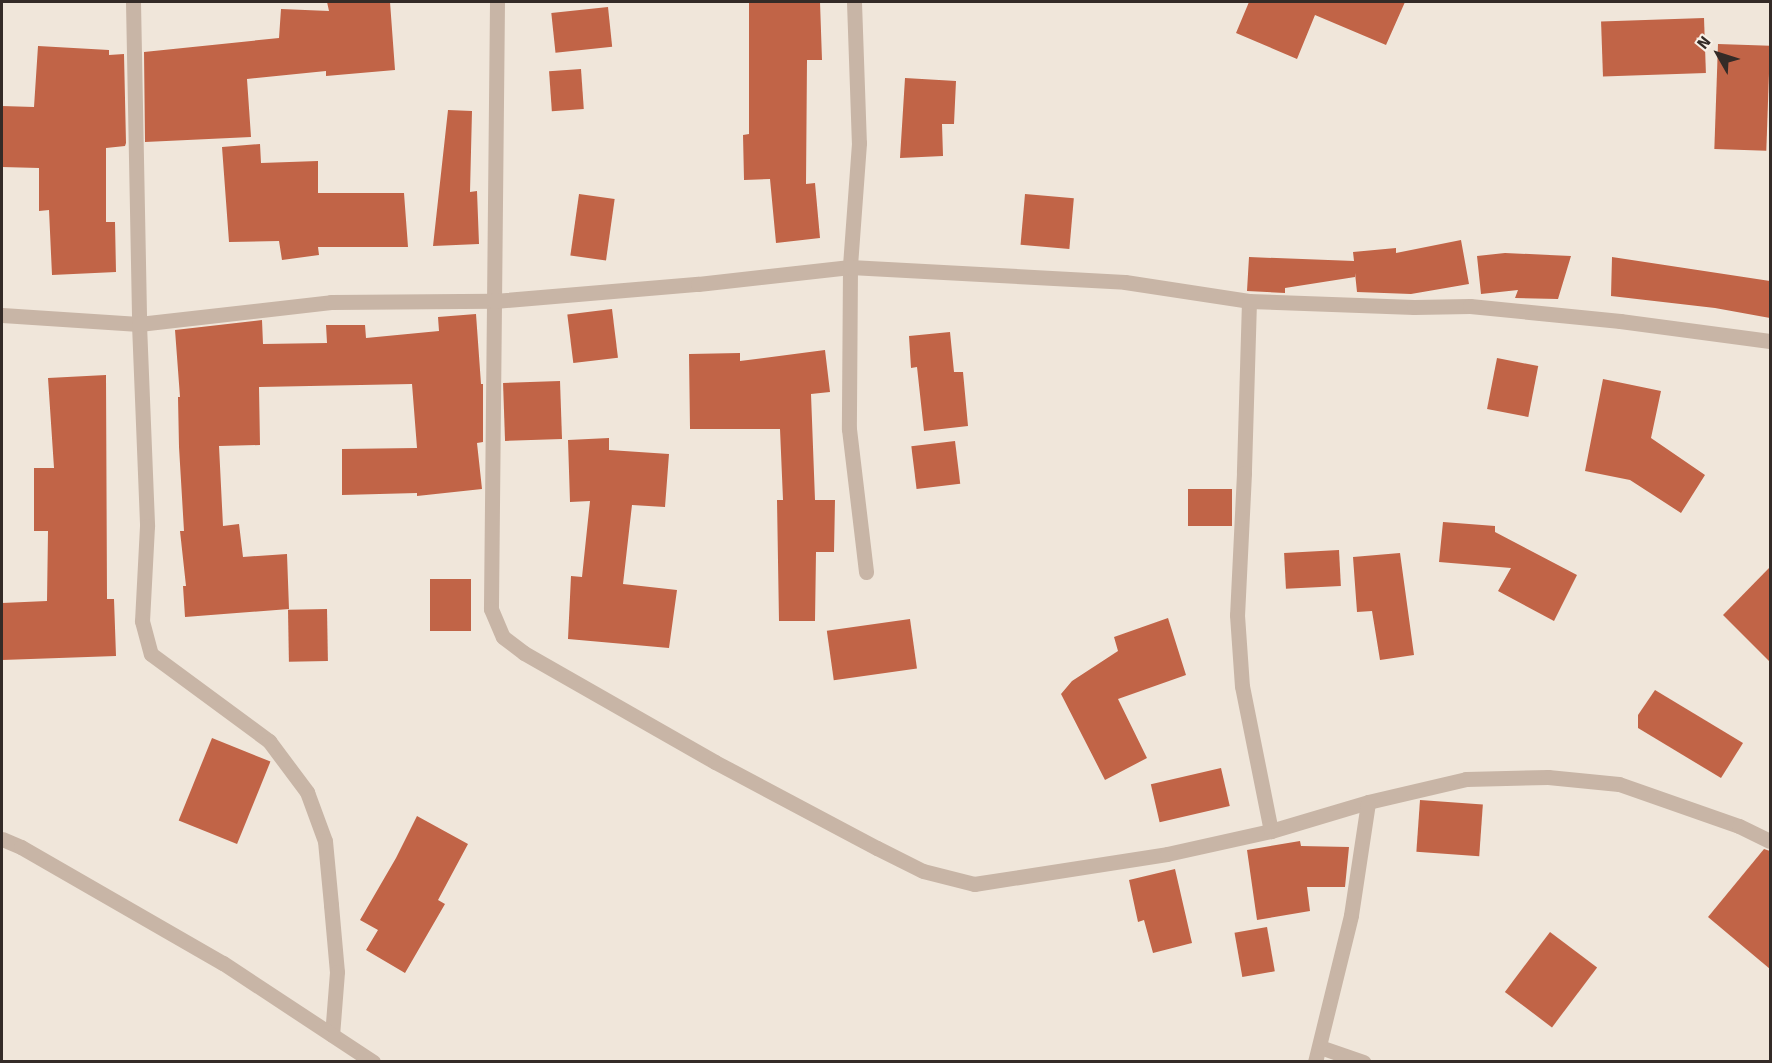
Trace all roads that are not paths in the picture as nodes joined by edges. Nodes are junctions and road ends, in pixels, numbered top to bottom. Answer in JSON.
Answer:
{"nodes":[{"id":1,"x":134,"y":2,"type":"edge"},
{"id":2,"x":497,"y":2,"type":"edge"},
{"id":3,"x":854,"y":2,"type":"edge"},
{"id":4,"x":850,"y":267,"type":"junction"},
{"id":5,"x":494,"y":301,"type":"junction"},
{"id":6,"x":1249,"y":301,"type":"junction"},
{"id":7,"x":2,"y":315,"type":"edge"},
{"id":8,"x":139,"y":324,"type":"junction"},
{"id":9,"x":1770,"y":340,"type":"edge"},
{"id":10,"x":866,"y":572,"type":"dead end"},
{"id":11,"x":1368,"y":802,"type":"junction"},
{"id":12,"x":1271,"y":831,"type":"junction"},
{"id":13,"x":2,"y":839,"type":"edge"},
{"id":14,"x":1770,"y":841,"type":"edge"},
{"id":15,"x":332,"y":1035,"type":"junction"},
{"id":16,"x":1318,"y":1054,"type":"edge"},
{"id":17,"x":373,"y":1062,"type":"edge"},
{"id":18,"x":1363,"y":1062,"type":"edge"}],
"edges":[{"from":1,"to":8,"type":"street"},
{"from":2,"to":5,"type":"street"},
{"from":3,"to":4,"type":"street"},
{"from":4,"to":5,"type":"street"},
{"from":4,"to":6,"type":"street"},
{"from":4,"to":10,"type":"street"},
{"from":5,"to":8,"type":"street"},
{"from":5,"to":12,"type":"street"},
{"from":6,"to":9,"type":"street"},
{"from":6,"to":12,"type":"street"},
{"from":7,"to":8,"type":"street"},
{"from":8,"to":15,"type":"street"},
{"from":11,"to":12,"type":"street"},
{"from":11,"to":14,"type":"street"},
{"from":11,"to":16,"type":"street"},
{"from":13,"to":15,"type":"street"},
{"from":15,"to":17,"type":"street"},
{"from":16,"to":18,"type":"street"}]}
